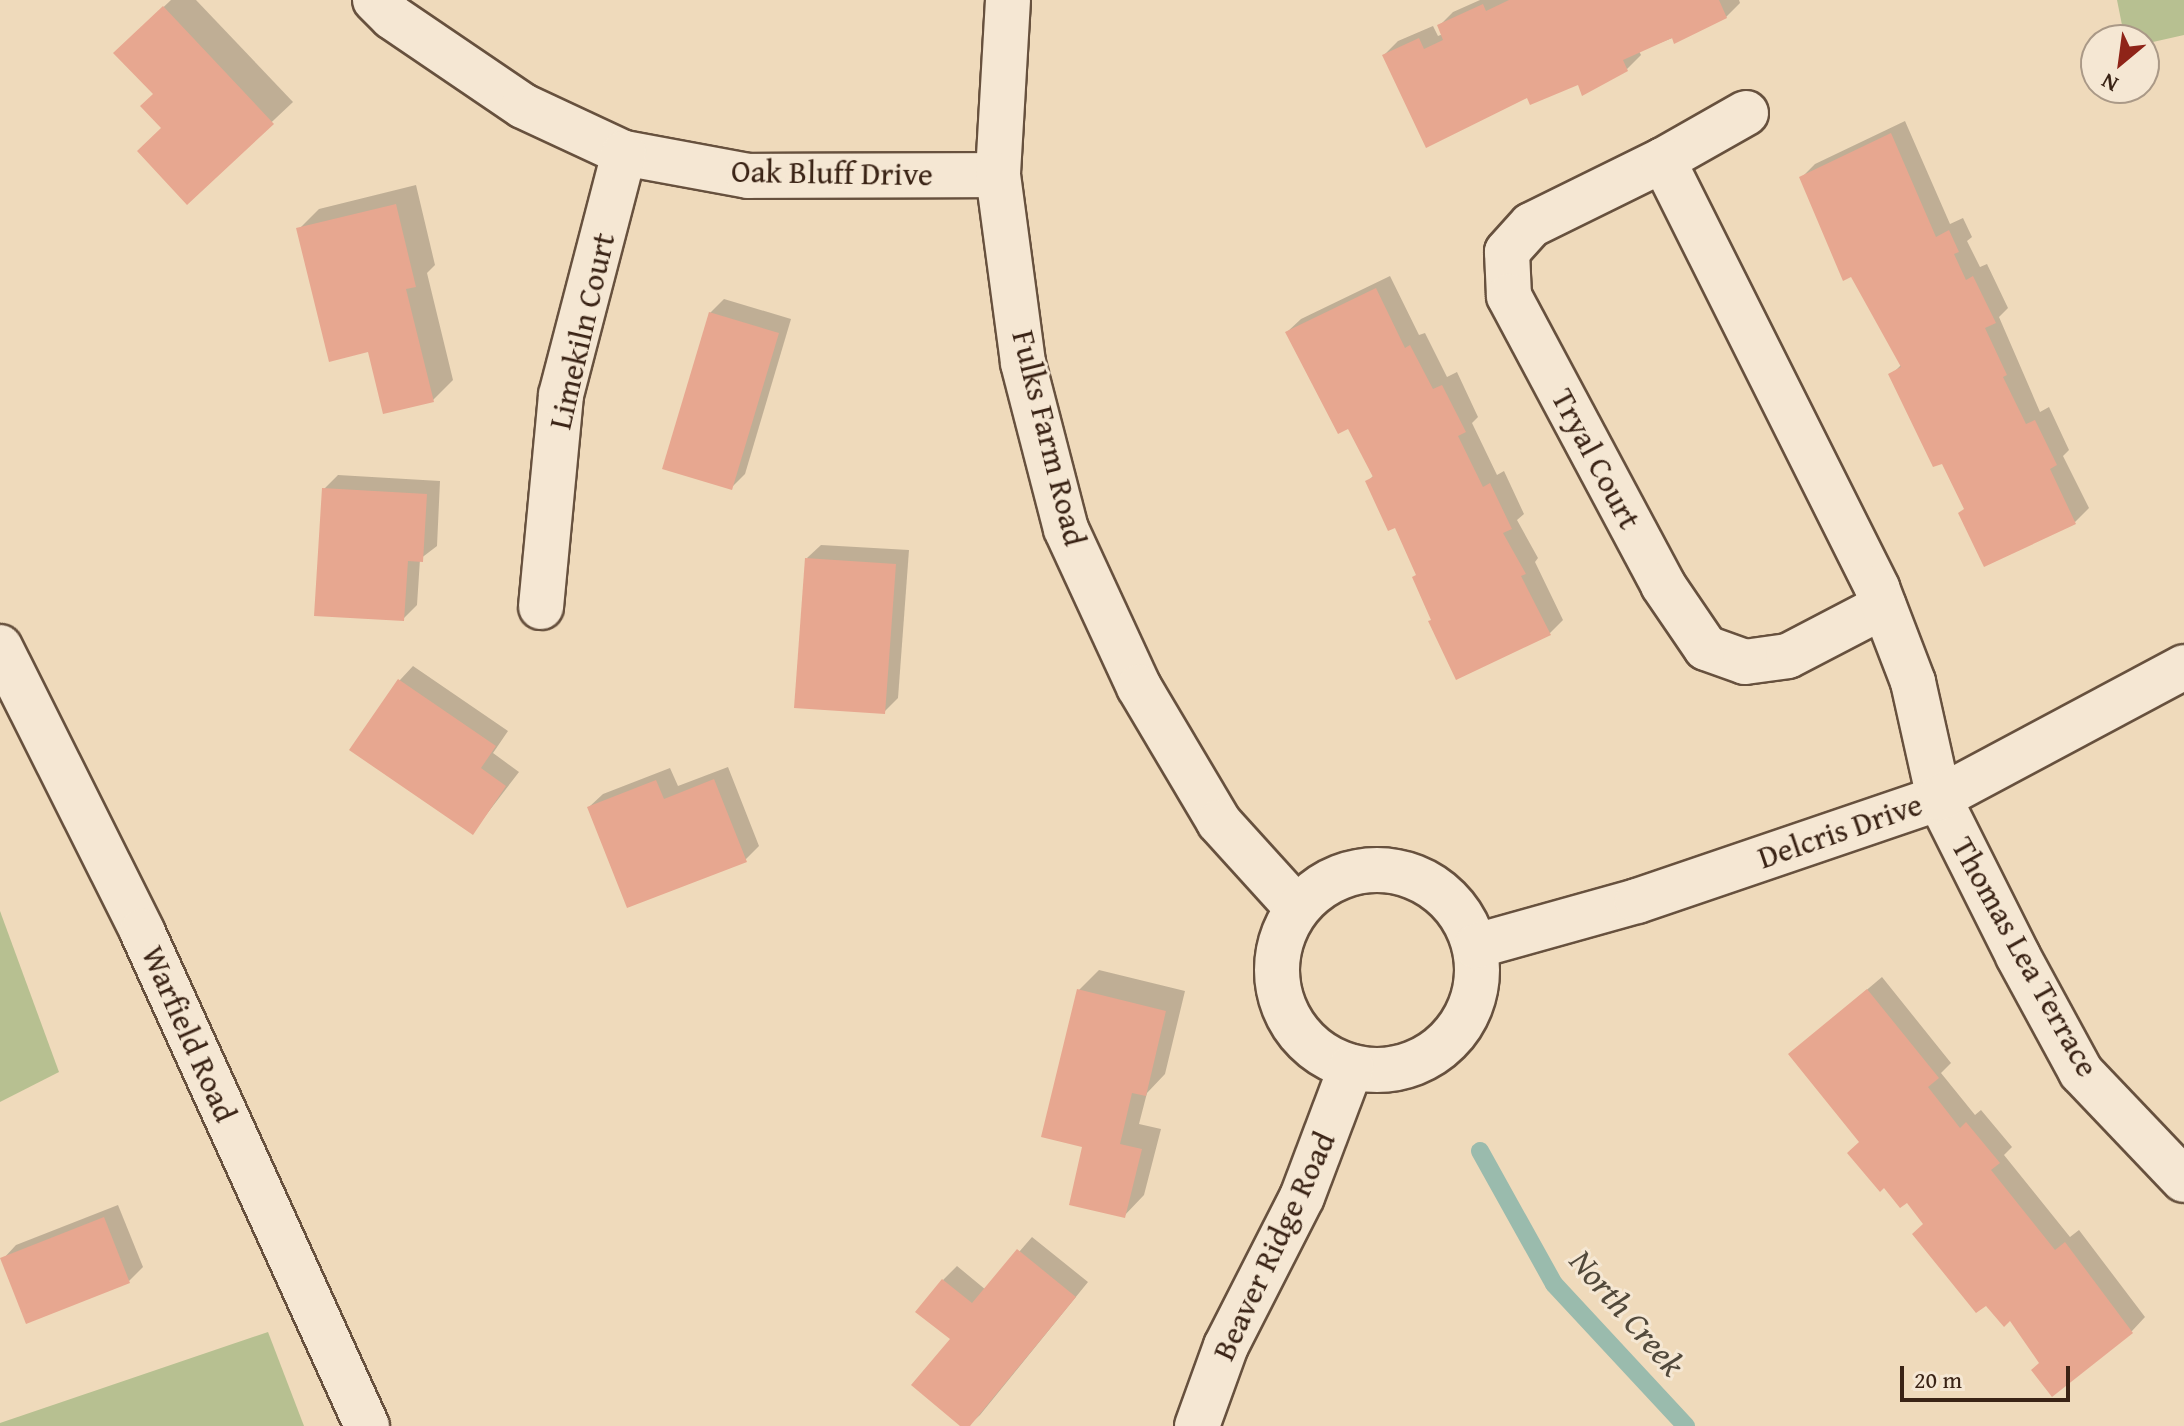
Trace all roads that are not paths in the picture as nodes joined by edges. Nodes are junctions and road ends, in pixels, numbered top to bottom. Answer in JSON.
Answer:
{"nodes":[{"id":1,"x":375,"y":0,"type":"edge"},
{"id":2,"x":1008,"y":0,"type":"edge"},
{"id":3,"x":1746,"y":113,"type":"dead end"},
{"id":4,"x":624,"y":153,"type":"junction"},
{"id":5,"x":1663,"y":160,"type":"junction"},
{"id":6,"x":998,"y":175,"type":"junction"},
{"id":7,"x":1884,"y":606,"type":"junction"},
{"id":8,"x":541,"y":607,"type":"dead end"},
{"id":9,"x":0,"y":647,"type":"edge"},
{"id":10,"x":2184,"y":667,"type":"edge"},
{"id":11,"x":1939,"y":798,"type":"junction"},
{"id":12,"x":1297,"y":908,"type":"junction"},
{"id":13,"x":1476,"y":946,"type":"junction"},
{"id":14,"x":1351,"y":1067,"type":"junction"},
{"id":15,"x":2184,"y":1180,"type":"edge"},
{"id":16,"x":367,"y":1426,"type":"edge"},
{"id":17,"x":1197,"y":1426,"type":"edge"}],
"edges":[{"from":1,"to":4,"type":"street","name":"Oak Bluff Drive"},
{"from":2,"to":6,"type":"street","name":"Fulks Farm Road"},
{"from":3,"to":5,"type":"street","name":"Tryal Court"},
{"from":4,"to":6,"type":"street","name":"Oak Bluff Drive"},
{"from":4,"to":8,"type":"street","name":"Limekiln Court"},
{"from":5,"to":7,"type":"street"},
{"from":5,"to":7,"type":"street","name":"Tryal Court"},
{"from":6,"to":12,"type":"street","name":"Fulks Farm Road"},
{"from":7,"to":11,"type":"street"},
{"from":9,"to":16,"type":"street","name":"Warfield Road"},
{"from":10,"to":11,"type":"street","name":"Delcris Drive"},
{"from":11,"to":13,"type":"street","name":"Delcris Drive"},
{"from":11,"to":15,"type":"street","name":"Thomas Lea Terrace"},
{"from":12,"to":13,"type":"street"},
{"from":12,"to":14,"type":"street"},
{"from":13,"to":14,"type":"street"},
{"from":14,"to":17,"type":"street","name":"Beaver Ridge Road"}]}
